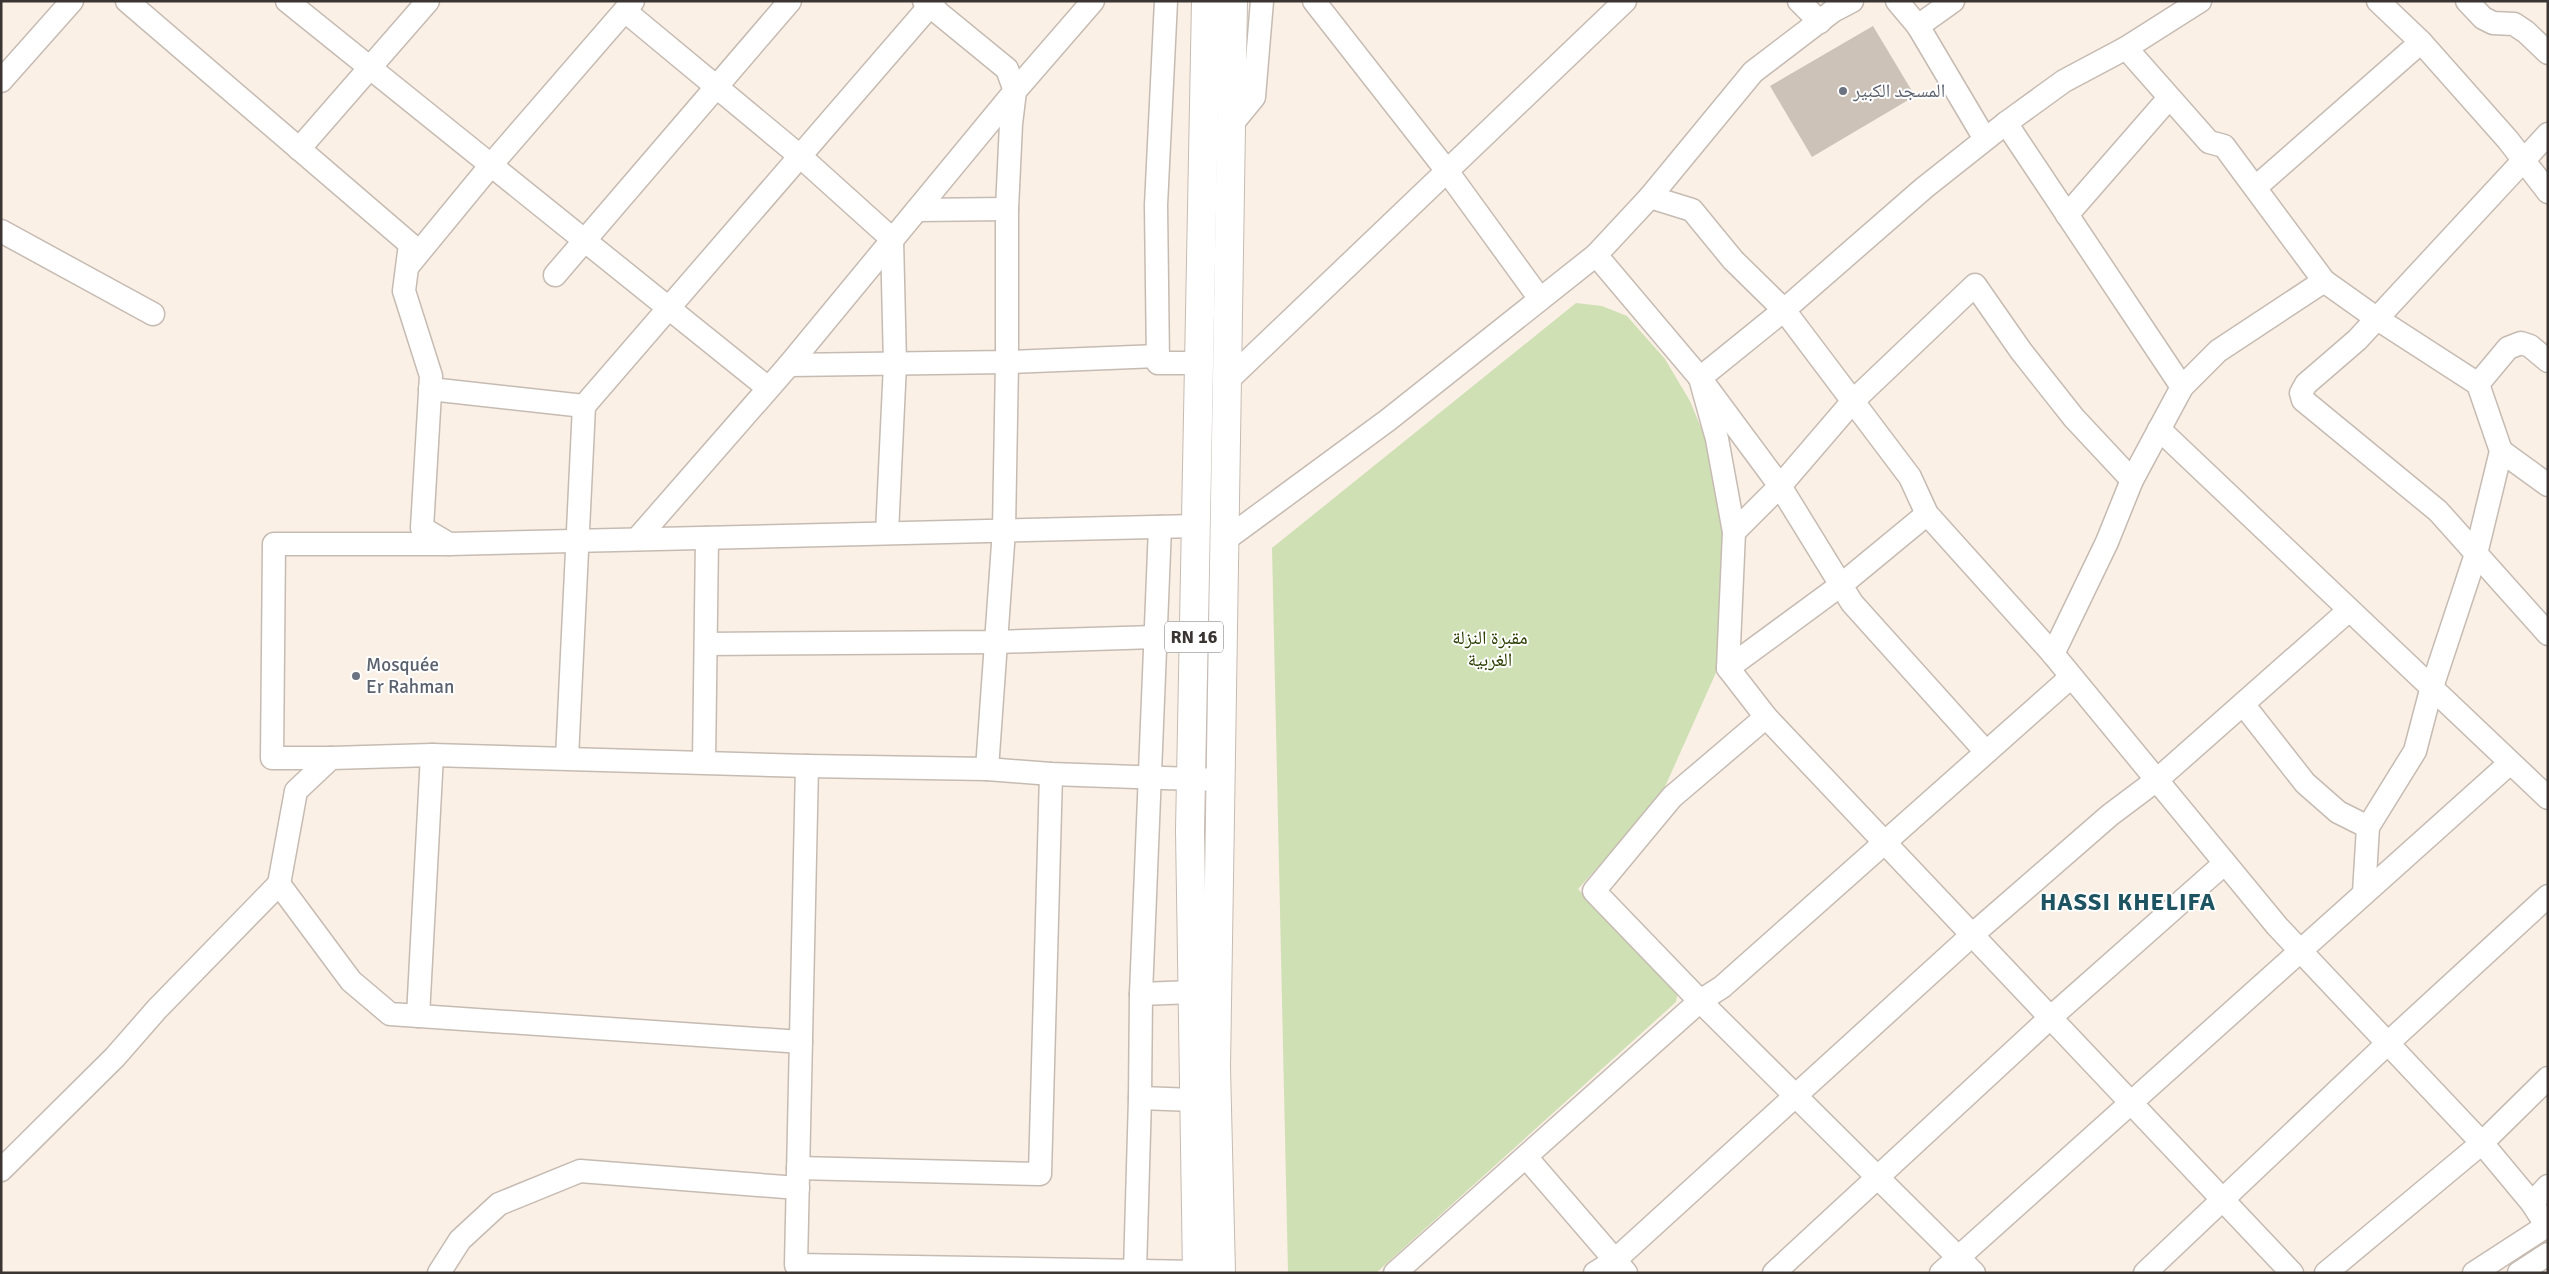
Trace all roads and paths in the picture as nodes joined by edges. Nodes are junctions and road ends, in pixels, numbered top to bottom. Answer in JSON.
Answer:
{"nodes":[{"id":1,"x":72,"y":1,"type":"edge"},
{"id":2,"x":127,"y":1,"type":"edge"},
{"id":3,"x":287,"y":1,"type":"edge"},
{"id":4,"x":428,"y":1,"type":"edge"},
{"id":5,"x":790,"y":1,"type":"edge"},
{"id":6,"x":1093,"y":1,"type":"edge"},
{"id":7,"x":1166,"y":1,"type":"edge"},
{"id":8,"x":1206,"y":1,"type":"edge"},
{"id":9,"x":1233,"y":1,"type":"edge"},
{"id":10,"x":1262,"y":1,"type":"edge"},
{"id":11,"x":1314,"y":1,"type":"edge"},
{"id":12,"x":1625,"y":1,"type":"edge"},
{"id":13,"x":1799,"y":1,"type":"edge"},
{"id":14,"x":1852,"y":1,"type":"edge"},
{"id":15,"x":1897,"y":1,"type":"edge"},
{"id":16,"x":1953,"y":1,"type":"edge"},
{"id":17,"x":2200,"y":1,"type":"edge"},
{"id":18,"x":2378,"y":1,"type":"edge"},
{"id":19,"x":2467,"y":1,"type":"edge"},
{"id":20,"x":930,"y":3,"type":"edge"},
{"id":21,"x":629,"y":6,"type":"edge"},
{"id":22,"x":1820,"y":22,"type":"junction"},
{"id":23,"x":1918,"y":26,"type":"junction"},
{"id":24,"x":2421,"y":42,"type":"junction"},
{"id":25,"x":2126,"y":48,"type":"junction"},
{"id":26,"x":2548,"y":53,"type":"edge"},
{"id":27,"x":368,"y":67,"type":"junction"},
{"id":28,"x":1,"y":81,"type":"edge"},
{"id":29,"x":718,"y":86,"type":"junction"},
{"id":30,"x":1015,"y":91,"type":"junction"},
{"id":31,"x":2169,"y":98,"type":"junction"},
{"id":32,"x":2006,"y":123,"type":"junction"},
{"id":33,"x":1231,"y":125,"type":"junction"},
{"id":34,"x":2548,"y":134,"type":"edge"},
{"id":35,"x":1985,"y":139,"type":"junction"},
{"id":36,"x":298,"y":148,"type":"junction"},
{"id":37,"x":801,"y":157,"type":"junction"},
{"id":38,"x":2522,"y":160,"type":"junction"},
{"id":39,"x":491,"y":165,"type":"junction"},
{"id":40,"x":1447,"y":171,"type":"junction"},
{"id":41,"x":2256,"y":187,"type":"junction"},
{"id":42,"x":2548,"y":192,"type":"edge"},
{"id":43,"x":1650,"y":197,"type":"junction"},
{"id":44,"x":1006,"y":209,"type":"junction"},
{"id":45,"x":917,"y":210,"type":"junction"},
{"id":46,"x":2067,"y":215,"type":"junction"},
{"id":47,"x":1,"y":230,"type":"edge"},
{"id":48,"x":892,"y":239,"type":"junction"},
{"id":49,"x":584,"y":240,"type":"junction"},
{"id":50,"x":1596,"y":256,"type":"junction"},
{"id":51,"x":408,"y":266,"type":"junction"},
{"id":52,"x":555,"y":275,"type":"dead end"},
{"id":53,"x":2324,"y":281,"type":"junction"},
{"id":54,"x":1540,"y":300,"type":"junction"},
{"id":55,"x":668,"y":307,"type":"junction"},
{"id":56,"x":1784,"y":310,"type":"junction"},
{"id":57,"x":152,"y":314,"type":"dead end"},
{"id":58,"x":2376,"y":318,"type":"junction"},
{"id":59,"x":1158,"y":356,"type":"junction"},
{"id":60,"x":2548,"y":361,"type":"edge"},
{"id":61,"x":1007,"y":362,"type":"junction"},
{"id":62,"x":1200,"y":363,"type":"junction"},
{"id":63,"x":895,"y":364,"type":"junction"},
{"id":64,"x":789,"y":365,"type":"junction"},
{"id":65,"x":1700,"y":378,"type":"junction"},
{"id":66,"x":1227,"y":381,"type":"junction"},
{"id":67,"x":2478,"y":384,"type":"junction"},
{"id":68,"x":2182,"y":387,"type":"junction"},
{"id":69,"x":768,"y":388,"type":"junction"},
{"id":70,"x":430,"y":389,"type":"junction"},
{"id":71,"x":1853,"y":401,"type":"junction"},
{"id":72,"x":584,"y":406,"type":"junction"},
{"id":73,"x":2159,"y":429,"type":"junction"},
{"id":74,"x":2501,"y":451,"type":"junction"},
{"id":75,"x":2132,"y":480,"type":"junction"},
{"id":76,"x":2548,"y":485,"type":"edge"},
{"id":77,"x":1780,"y":486,"type":"junction"},
{"id":78,"x":1927,"y":514,"type":"junction"},
{"id":79,"x":1196,"y":526,"type":"junction"},
{"id":80,"x":1160,"y":527,"type":"junction"},
{"id":81,"x":1004,"y":530,"type":"junction"},
{"id":82,"x":1734,"y":532,"type":"junction"},
{"id":83,"x":887,"y":533,"type":"junction"},
{"id":84,"x":707,"y":538,"type":"junction"},
{"id":85,"x":637,"y":539,"type":"junction"},
{"id":86,"x":577,"y":540,"type":"junction"},
{"id":87,"x":1225,"y":540,"type":"junction"},
{"id":88,"x":449,"y":544,"type":"junction"},
{"id":89,"x":2476,"y":554,"type":"junction"},
{"id":90,"x":1841,"y":585,"type":"junction"},
{"id":91,"x":2348,"y":611,"type":"junction"},
{"id":92,"x":2548,"y":634,"type":"edge"},
{"id":93,"x":1155,"y":637,"type":"junction"},
{"id":94,"x":996,"y":642,"type":"junction"},
{"id":95,"x":706,"y":644,"type":"junction"},
{"id":96,"x":2053,"y":654,"type":"junction"},
{"id":97,"x":1728,"y":668,"type":"junction"},
{"id":98,"x":2071,"y":677,"type":"junction"},
{"id":99,"x":2431,"y":690,"type":"junction"},
{"id":100,"x":2242,"y":704,"type":"junction"},
{"id":101,"x":1766,"y":717,"type":"junction"},
{"id":102,"x":1986,"y":752,"type":"junction"},
{"id":103,"x":432,"y":755,"type":"junction"},
{"id":104,"x":331,"y":758,"type":"junction"},
{"id":105,"x":567,"y":758,"type":"junction"},
{"id":106,"x":704,"y":762,"type":"junction"},
{"id":107,"x":2510,"y":762,"type":"junction"},
{"id":108,"x":807,"y":766,"type":"junction"},
{"id":109,"x":987,"y":768,"type":"junction"},
{"id":110,"x":1051,"y":774,"type":"junction"},
{"id":111,"x":1150,"y":779,"type":"junction"},
{"id":112,"x":2158,"y":779,"type":"junction"},
{"id":113,"x":1221,"y":780,"type":"junction"},
{"id":114,"x":1191,"y":781,"type":"junction"},
{"id":115,"x":2548,"y":798,"type":"edge"},
{"id":116,"x":2368,"y":827,"type":"junction"},
{"id":117,"x":1885,"y":843,"type":"junction"},
{"id":118,"x":2225,"y":863,"type":"junction"},
{"id":119,"x":279,"y":884,"type":"junction"},
{"id":120,"x":2364,"y":893,"type":"junction"},
{"id":121,"x":2548,"y":896,"type":"edge"},
{"id":122,"x":1972,"y":935,"type":"junction"},
{"id":123,"x":2300,"y":951,"type":"junction"},
{"id":124,"x":1193,"y":992,"type":"junction"},
{"id":125,"x":1141,"y":994,"type":"junction"},
{"id":126,"x":1700,"y":1001,"type":"junction"},
{"id":127,"x":418,"y":1016,"type":"junction"},
{"id":128,"x":2050,"y":1018,"type":"junction"},
{"id":129,"x":801,"y":1042,"type":"junction"},
{"id":130,"x":2388,"y":1043,"type":"junction"},
{"id":131,"x":2548,"y":1078,"type":"edge"},
{"id":132,"x":1794,"y":1095,"type":"junction"},
{"id":133,"x":1140,"y":1098,"type":"junction"},
{"id":134,"x":1194,"y":1100,"type":"junction"},
{"id":135,"x":2131,"y":1102,"type":"junction"},
{"id":136,"x":2482,"y":1143,"type":"junction"},
{"id":137,"x":1526,"y":1157,"type":"junction"},
{"id":138,"x":1,"y":1170,"type":"edge"},
{"id":139,"x":1877,"y":1175,"type":"junction"},
{"id":140,"x":798,"y":1178,"type":"junction"},
{"id":141,"x":2548,"y":1186,"type":"edge"},
{"id":142,"x":2223,"y":1200,"type":"junction"},
{"id":143,"x":2532,"y":1203,"type":"junction"},
{"id":144,"x":2547,"y":1227,"type":"edge"},
{"id":145,"x":2548,"y":1254,"type":"edge"},
{"id":146,"x":1966,"y":1265,"type":"edge"},
{"id":147,"x":1620,"y":1267,"type":"edge"},
{"id":148,"x":896,"y":1270,"type":"edge"},
{"id":149,"x":984,"y":1270,"type":"edge"},
{"id":150,"x":1134,"y":1271,"type":"junction"},
{"id":151,"x":1205,"y":1272,"type":"edge"},
{"id":152,"x":439,"y":1273,"type":"edge"},
{"id":153,"x":1395,"y":1273,"type":"edge"},
{"id":154,"x":1595,"y":1273,"type":"edge"},
{"id":155,"x":1774,"y":1273,"type":"edge"},
{"id":156,"x":1940,"y":1273,"type":"edge"},
{"id":157,"x":2145,"y":1273,"type":"edge"},
{"id":158,"x":2292,"y":1273,"type":"edge"},
{"id":159,"x":2326,"y":1273,"type":"edge"},
{"id":160,"x":2474,"y":1273,"type":"edge"},
{"id":161,"x":2519,"y":1273,"type":"edge"}],
"edges":[{"from":1,"to":28,"type":"street"},
{"from":2,"to":36,"type":"street"},
{"from":3,"to":27,"type":"street"},
{"from":4,"to":27,"type":"street"},
{"from":5,"to":29,"type":"street"},
{"from":6,"to":30,"type":"street"},
{"from":7,"to":59,"type":"street"},
{"from":8,"to":62,"type":"main road","number":"RN 16"},
{"from":9,"to":33,"type":"main road","number":"RN 16"},
{"from":10,"to":33,"type":"street"},
{"from":11,"to":40,"type":"street"},
{"from":12,"to":40,"type":"street"},
{"from":13,"to":22,"type":"street"},
{"from":14,"to":22,"type":"street"},
{"from":15,"to":23,"type":"street"},
{"from":16,"to":23,"type":"street"},
{"from":17,"to":25,"type":"street"},
{"from":18,"to":24,"type":"street"},
{"from":19,"to":26,"type":"street"},
{"from":20,"to":30,"type":"street"},
{"from":20,"to":37,"type":"street"},
{"from":21,"to":29,"type":"street"},
{"from":21,"to":39,"type":"street"},
{"from":22,"to":43,"type":"street"},
{"from":23,"to":35,"type":"street"},
{"from":24,"to":38,"type":"street"},
{"from":24,"to":41,"type":"street"},
{"from":25,"to":31,"type":"street"},
{"from":25,"to":32,"type":"street"},
{"from":27,"to":36,"type":"street"},
{"from":27,"to":39,"type":"street"},
{"from":29,"to":37,"type":"street"},
{"from":29,"to":49,"type":"street"},
{"from":30,"to":44,"type":"street"},
{"from":30,"to":45,"type":"street"},
{"from":31,"to":41,"type":"street"},
{"from":31,"to":46,"type":"street"},
{"from":32,"to":35,"type":"street"},
{"from":32,"to":46,"type":"street"},
{"from":33,"to":66,"type":"main road","number":"RN 16"},
{"from":34,"to":38,"type":"street"},
{"from":35,"to":56,"type":"street"},
{"from":36,"to":51,"type":"street"},
{"from":37,"to":48,"type":"street"},
{"from":37,"to":55,"type":"street"},
{"from":38,"to":42,"type":"street"},
{"from":38,"to":58,"type":"street"},
{"from":39,"to":49,"type":"street"},
{"from":39,"to":51,"type":"street"},
{"from":40,"to":54,"type":"street"},
{"from":40,"to":66,"type":"street"},
{"from":41,"to":53,"type":"street"},
{"from":43,"to":50,"type":"street"},
{"from":43,"to":56,"type":"street"},
{"from":44,"to":45,"type":"street"},
{"from":44,"to":61,"type":"street"},
{"from":45,"to":48,"type":"street"},
{"from":46,"to":68,"type":"street"},
{"from":47,"to":57,"type":"street"},
{"from":48,"to":63,"type":"street"},
{"from":48,"to":64,"type":"street"},
{"from":49,"to":52,"type":"street"},
{"from":49,"to":55,"type":"street"},
{"from":50,"to":54,"type":"street"},
{"from":50,"to":65,"type":"street"},
{"from":51,"to":70,"type":"street"},
{"from":53,"to":58,"type":"street"},
{"from":53,"to":68,"type":"street"},
{"from":54,"to":87,"type":"street"},
{"from":55,"to":69,"type":"street"},
{"from":55,"to":72,"type":"street"},
{"from":56,"to":65,"type":"street"},
{"from":56,"to":71,"type":"street"},
{"from":58,"to":67,"type":"street"},
{"from":58,"to":89,"type":"street"},
{"from":59,"to":61,"type":"street"},
{"from":59,"to":62,"type":"street"},
{"from":60,"to":67,"type":"street"},
{"from":61,"to":63,"type":"street"},
{"from":61,"to":81,"type":"street"},
{"from":62,"to":79,"type":"main road","number":"RN 16"},
{"from":63,"to":64,"type":"street"},
{"from":63,"to":83,"type":"street"},
{"from":64,"to":69,"type":"street"},
{"from":65,"to":77,"type":"street"},
{"from":65,"to":82,"type":"street"},
{"from":66,"to":87,"type":"main road","number":"RN 16"},
{"from":67,"to":74,"type":"street"},
{"from":68,"to":73,"type":"street"},
{"from":69,"to":85,"type":"street"},
{"from":70,"to":72,"type":"street"},
{"from":70,"to":88,"type":"street"},
{"from":71,"to":75,"type":"street"},
{"from":71,"to":77,"type":"street"},
{"from":71,"to":78,"type":"street"},
{"from":72,"to":86,"type":"street"},
{"from":73,"to":75,"type":"street"},
{"from":73,"to":91,"type":"street"},
{"from":74,"to":76,"type":"street"},
{"from":74,"to":89,"type":"street"},
{"from":75,"to":96,"type":"street"},
{"from":77,"to":82,"type":"street"},
{"from":77,"to":90,"type":"street"},
{"from":78,"to":90,"type":"street"},
{"from":78,"to":96,"type":"street"},
{"from":79,"to":80,"type":"street"},
{"from":79,"to":114,"type":"main road","number":"RN 16"},
{"from":80,"to":81,"type":"street"},
{"from":80,"to":93,"type":"street"},
{"from":81,"to":83,"type":"street"},
{"from":81,"to":94,"type":"street"},
{"from":82,"to":97,"type":"street"},
{"from":83,"to":84,"type":"street"},
{"from":84,"to":85,"type":"street"},
{"from":84,"to":95,"type":"street"},
{"from":85,"to":86,"type":"street"},
{"from":86,"to":88,"type":"street"},
{"from":86,"to":105,"type":"street"},
{"from":87,"to":113,"type":"main road","number":"RN 16"},
{"from":88,"to":104,"type":"street"},
{"from":89,"to":92,"type":"street"},
{"from":89,"to":99,"type":"street"},
{"from":90,"to":97,"type":"street"},
{"from":90,"to":102,"type":"street"},
{"from":91,"to":99,"type":"street"},
{"from":91,"to":100,"type":"street"},
{"from":93,"to":94,"type":"street"},
{"from":93,"to":111,"type":"street"},
{"from":94,"to":95,"type":"street"},
{"from":94,"to":109,"type":"street"},
{"from":95,"to":106,"type":"street"},
{"from":96,"to":98,"type":"street"},
{"from":97,"to":101,"type":"street"},
{"from":98,"to":102,"type":"street"},
{"from":98,"to":112,"type":"street"},
{"from":99,"to":107,"type":"street"},
{"from":99,"to":116,"type":"street"},
{"from":100,"to":112,"type":"street"},
{"from":100,"to":116,"type":"street"},
{"from":101,"to":117,"type":"street"},
{"from":101,"to":126,"type":"street"},
{"from":102,"to":117,"type":"street"},
{"from":103,"to":104,"type":"street"},
{"from":103,"to":105,"type":"street"},
{"from":103,"to":127,"type":"street"},
{"from":104,"to":119,"type":"street"},
{"from":105,"to":106,"type":"street"},
{"from":106,"to":108,"type":"street"},
{"from":107,"to":115,"type":"street"},
{"from":107,"to":120,"type":"street"},
{"from":108,"to":109,"type":"street"},
{"from":108,"to":129,"type":"street"},
{"from":109,"to":110,"type":"street"},
{"from":110,"to":111,"type":"street"},
{"from":110,"to":140,"type":"street"},
{"from":111,"to":114,"type":"street"},
{"from":111,"to":125,"type":"street"},
{"from":112,"to":118,"type":"street"},
{"from":112,"to":122,"type":"street"},
{"from":113,"to":114,"type":"street"},
{"from":113,"to":151,"type":"main road","number":"RN 16"},
{"from":114,"to":124,"type":"main road","number":"RN 16"},
{"from":116,"to":120,"type":"street"},
{"from":117,"to":122,"type":"street"},
{"from":117,"to":126,"type":"street"},
{"from":118,"to":123,"type":"street"},
{"from":118,"to":128,"type":"street"},
{"from":119,"to":127,"type":"street"},
{"from":119,"to":138,"type":"street"},
{"from":120,"to":123,"type":"street"},
{"from":121,"to":130,"type":"street"},
{"from":122,"to":128,"type":"street"},
{"from":122,"to":132,"type":"street"},
{"from":123,"to":130,"type":"street"},
{"from":123,"to":135,"type":"street"},
{"from":124,"to":125,"type":"street"},
{"from":124,"to":134,"type":"main road","number":"RN 16"},
{"from":125,"to":133,"type":"street"},
{"from":126,"to":132,"type":"street"},
{"from":126,"to":137,"type":"street"},
{"from":127,"to":129,"type":"street"},
{"from":128,"to":135,"type":"street"},
{"from":128,"to":139,"type":"street"},
{"from":129,"to":140,"type":"street"},
{"from":130,"to":136,"type":"street"},
{"from":130,"to":142,"type":"street"},
{"from":131,"to":136,"type":"street"},
{"from":132,"to":139,"type":"street"},
{"from":132,"to":147,"type":"street"},
{"from":133,"to":134,"type":"street"},
{"from":133,"to":150,"type":"street"},
{"from":134,"to":151,"type":"main road","number":"RN 16"},
{"from":135,"to":142,"type":"street"},
{"from":135,"to":146,"type":"street"},
{"from":136,"to":143,"type":"street"},
{"from":136,"to":159,"type":"street"},
{"from":137,"to":147,"type":"street"},
{"from":137,"to":153,"type":"street"},
{"from":139,"to":146,"type":"street"},
{"from":139,"to":155,"type":"street"},
{"from":140,"to":148,"type":"street"},
{"from":140,"to":152,"type":"street"},
{"from":141,"to":143,"type":"street"},
{"from":142,"to":157,"type":"street"},
{"from":142,"to":158,"type":"street"},
{"from":143,"to":144,"type":"street"},
{"from":144,"to":160,"type":"street"},
{"from":145,"to":161,"type":"street"},
{"from":146,"to":156,"type":"street"},
{"from":147,"to":154,"type":"street"},
{"from":148,"to":149,"type":"street"},
{"from":149,"to":150,"type":"street"},
{"from":150,"to":151,"type":"street"}]}
